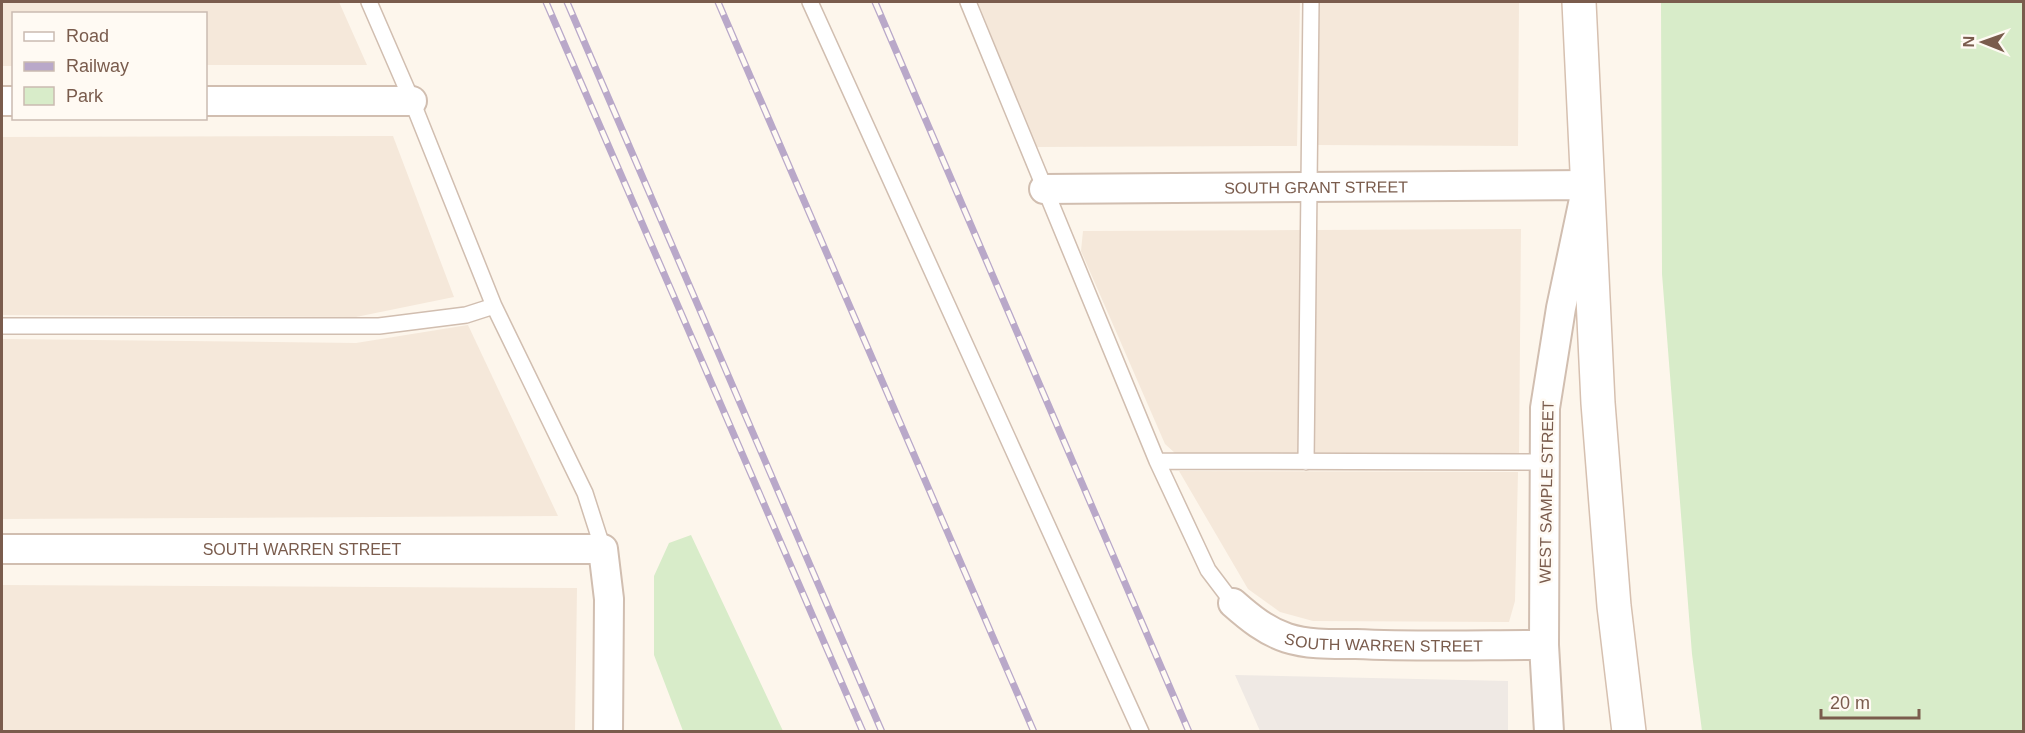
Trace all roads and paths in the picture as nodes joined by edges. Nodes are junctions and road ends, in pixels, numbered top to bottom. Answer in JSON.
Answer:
{"nodes":[{"id":1,"x":369,"y":2,"type":"edge"},
{"id":2,"x":810,"y":2,"type":"edge"},
{"id":3,"x":968,"y":2,"type":"edge"},
{"id":4,"x":1311,"y":2,"type":"edge"},
{"id":5,"x":1579,"y":2,"type":"edge"},
{"id":6,"x":207,"y":101,"type":"edge"},
{"id":7,"x":412,"y":101,"type":"junction"},
{"id":8,"x":1587,"y":185,"type":"junction"},
{"id":9,"x":1310,"y":188,"type":"junction"},
{"id":10,"x":1044,"y":189,"type":"junction"},
{"id":11,"x":494,"y":306,"type":"junction"},
{"id":12,"x":2,"y":326,"type":"edge"},
{"id":13,"x":1157,"y":461,"type":"junction"},
{"id":14,"x":1306,"y":462,"type":"junction"},
{"id":15,"x":1544,"y":462,"type":"junction"},
{"id":16,"x":2,"y":549,"type":"edge"},
{"id":17,"x":603,"y":549,"type":"junction"},
{"id":18,"x":1233,"y":603,"type":"joint"},
{"id":19,"x":1544,"y":645,"type":"junction"},
{"id":20,"x":608,"y":732,"type":"edge"},
{"id":21,"x":1141,"y":732,"type":"edge"},
{"id":22,"x":1549,"y":732,"type":"edge"},
{"id":23,"x":1629,"y":732,"type":"edge"}],
"edges":[{"from":1,"to":7,"type":"lane"},
{"from":2,"to":21,"type":"lane"},
{"from":3,"to":10,"type":"lane"},
{"from":4,"to":9,"type":"lane"},
{"from":5,"to":8,"type":"main road","name":"WEST SAMPLE STREET"},
{"from":6,"to":7,"type":"street"},
{"from":7,"to":11,"type":"lane"},
{"from":8,"to":9,"type":"street","name":"SOUTH GRANT STREET"},
{"from":8,"to":15,"type":"street","name":"WEST SAMPLE STREET"},
{"from":8,"to":23,"type":"main road","name":"WEST SAMPLE STREET"},
{"from":9,"to":10,"type":"street","name":"SOUTH GRANT STREET"},
{"from":9,"to":14,"type":"lane"},
{"from":10,"to":13,"type":"lane"},
{"from":11,"to":12,"type":"lane"},
{"from":11,"to":17,"type":"lane"},
{"from":13,"to":14,"type":"lane"},
{"from":13,"to":18,"type":"lane"},
{"from":14,"to":15,"type":"lane"},
{"from":15,"to":19,"type":"street","name":"WEST SAMPLE STREET"},
{"from":16,"to":17,"type":"street","name":"SOUTH WARREN STREET"},
{"from":17,"to":20,"type":"street"},
{"from":18,"to":19,"type":"street","name":"SOUTH WARREN STREET"},
{"from":19,"to":22,"type":"street","name":"WEST SAMPLE STREET"}]}
